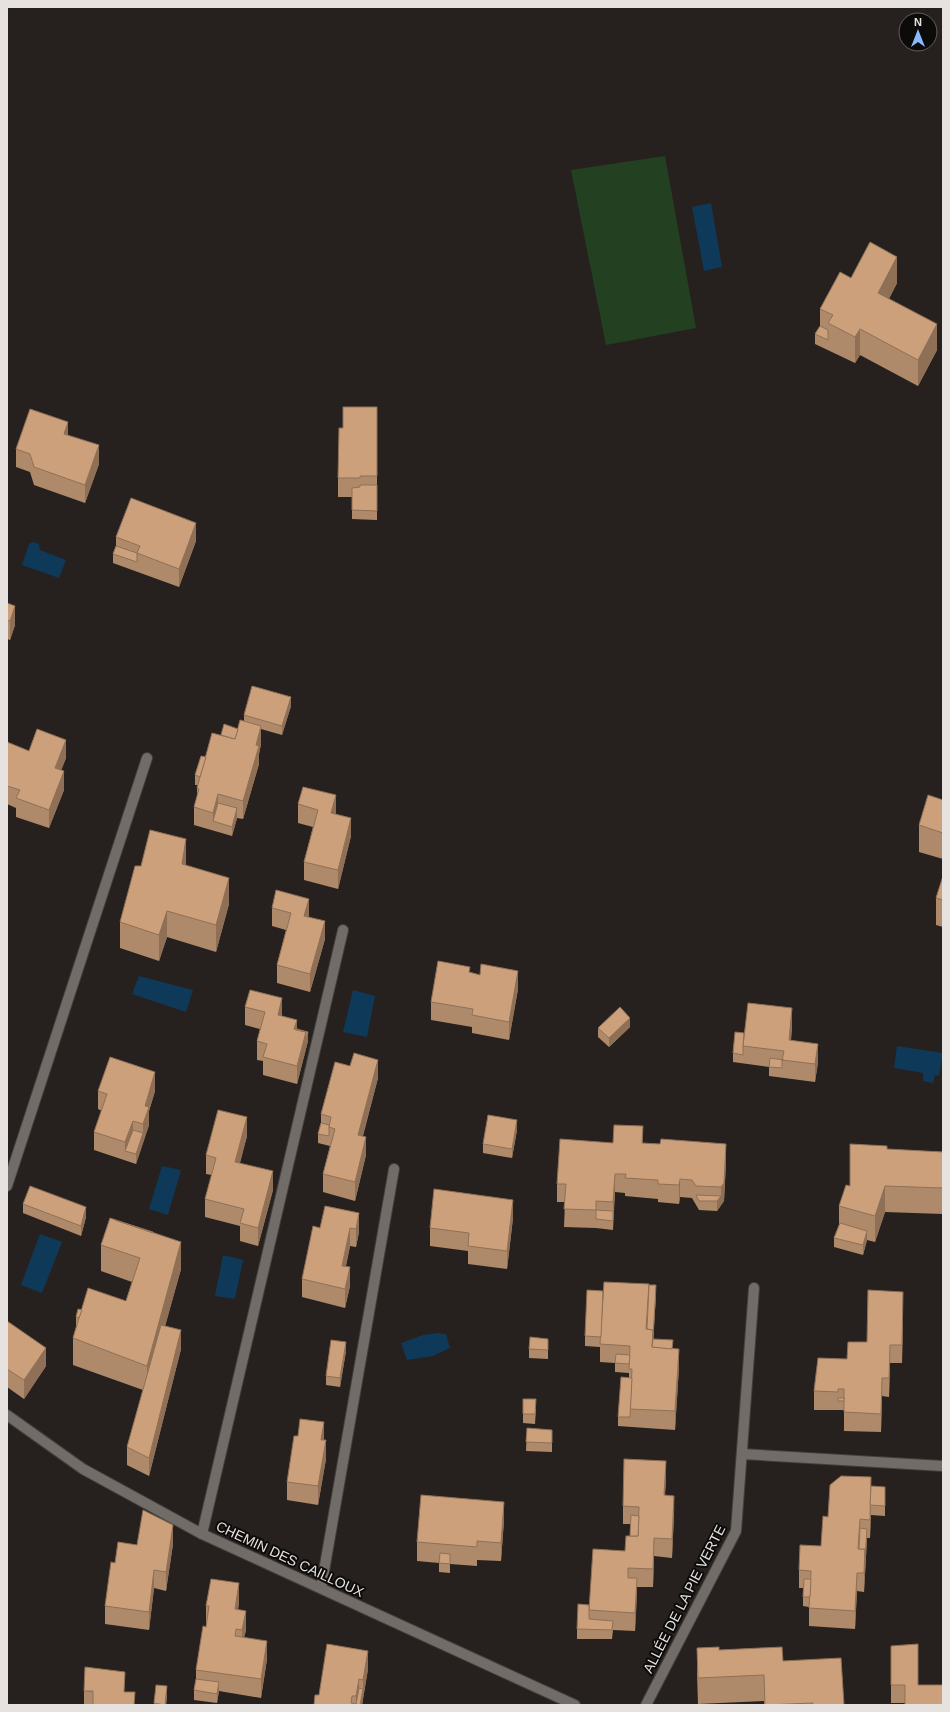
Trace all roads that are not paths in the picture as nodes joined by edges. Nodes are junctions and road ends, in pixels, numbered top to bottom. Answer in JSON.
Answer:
{"nodes":[{"id":1,"x":147,"y":758,"type":"dead end"},
{"id":2,"x":344,"y":930,"type":"dead end"},
{"id":3,"x":394,"y":1169,"type":"dead end"},
{"id":4,"x":7,"y":1186,"type":"edge"},
{"id":5,"x":754,"y":1288,"type":"dead end"},
{"id":6,"x":7,"y":1415,"type":"edge"},
{"id":7,"x":742,"y":1454,"type":"junction"},
{"id":8,"x":943,"y":1466,"type":"edge"},
{"id":9,"x":202,"y":1534,"type":"junction"},
{"id":10,"x":321,"y":1588,"type":"junction"},
{"id":11,"x":575,"y":1705,"type":"edge"},
{"id":12,"x":646,"y":1705,"type":"edge"}],
"edges":[{"from":1,"to":4,"type":"street"},
{"from":2,"to":9,"type":"street"},
{"from":3,"to":10,"type":"street"},
{"from":5,"to":7,"type":"street","name":"ALLÉE DE LA PIE VERTE"},
{"from":6,"to":9,"type":"street","name":"CHEMIN DES CAILLOUX"},
{"from":7,"to":8,"type":"street"},
{"from":7,"to":12,"type":"street","name":"ALLÉE DE LA PIE VERTE"},
{"from":9,"to":10,"type":"street","name":"CHEMIN DES CAILLOUX"},
{"from":10,"to":11,"type":"street","name":"CHEMIN DES CAILLOUX"}]}
